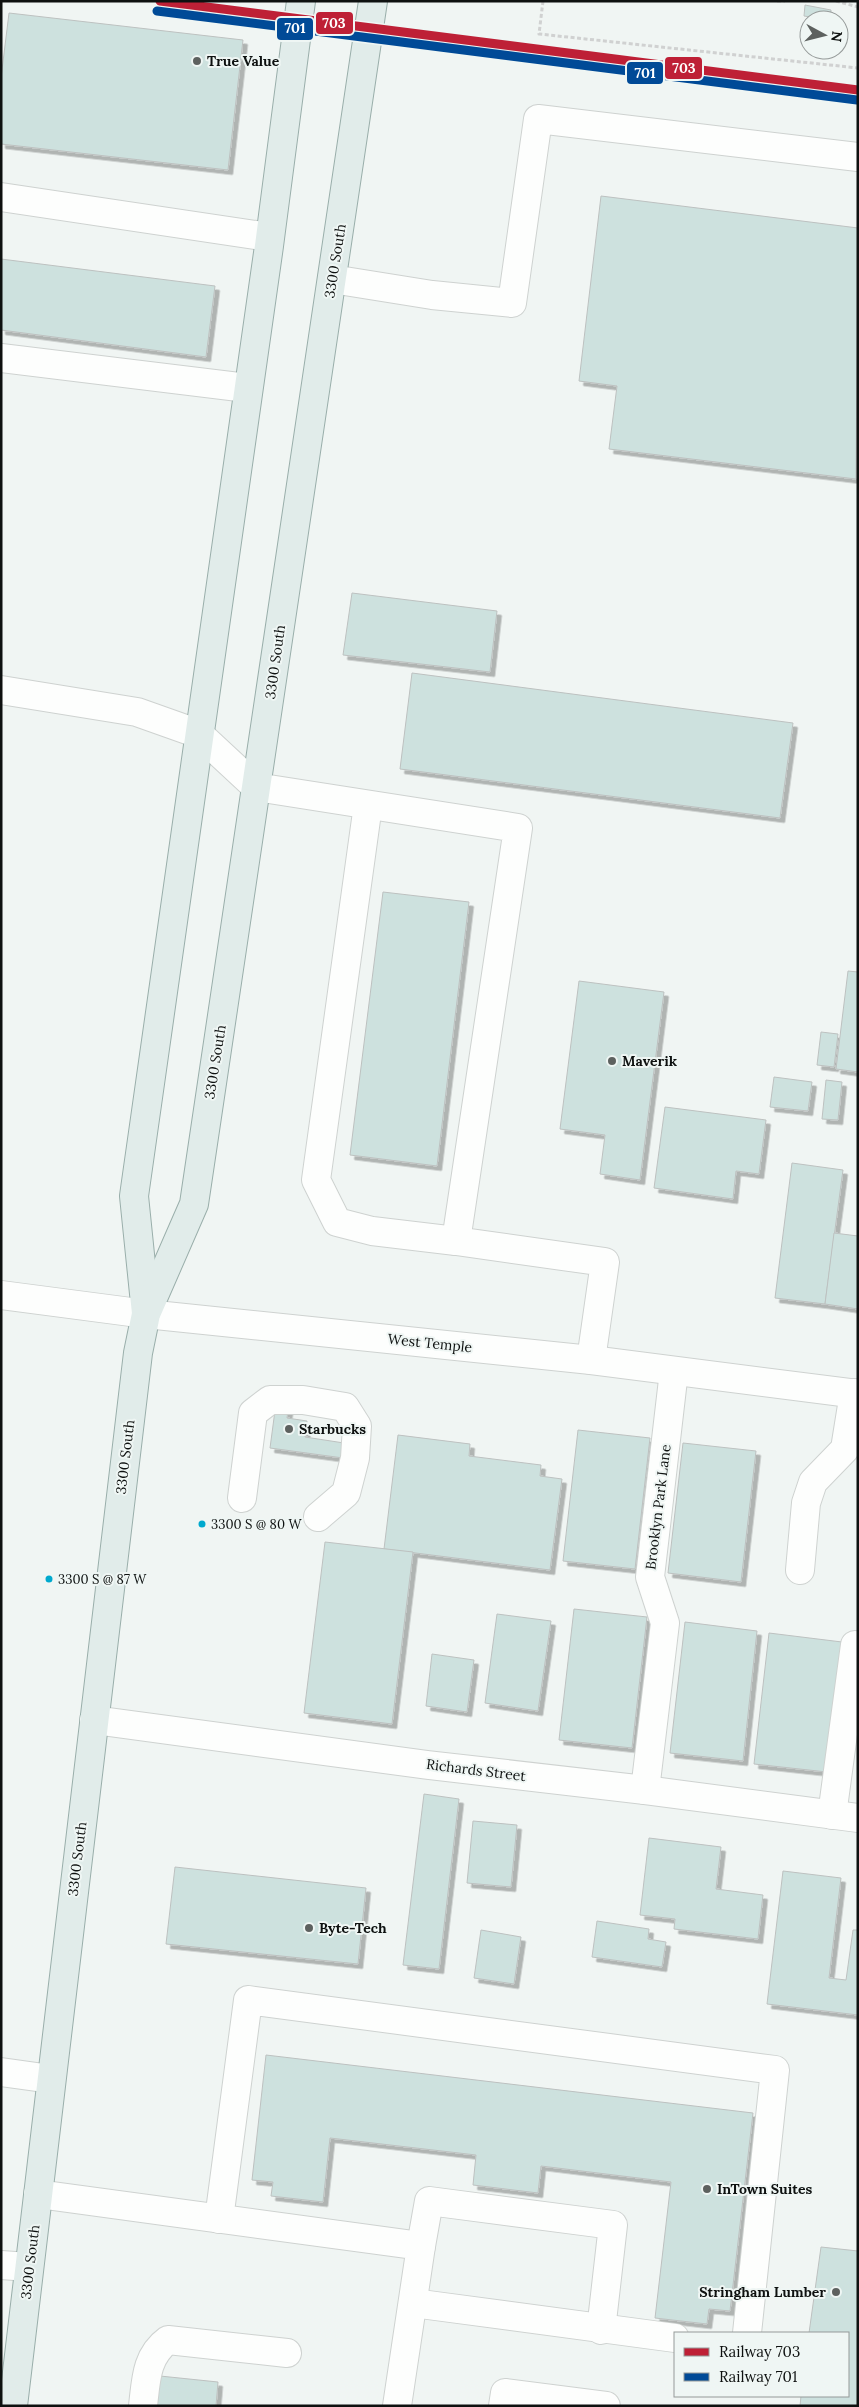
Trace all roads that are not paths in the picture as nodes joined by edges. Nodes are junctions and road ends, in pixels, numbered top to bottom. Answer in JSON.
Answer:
{"nodes":[{"id":1,"x":300,"y":1,"type":"edge"},
{"id":2,"x":373,"y":1,"type":"edge"},
{"id":3,"x":858,"y":157,"type":"edge"},
{"id":4,"x":1,"y":197,"type":"edge"},
{"id":5,"x":269,"y":236,"type":"junction"},
{"id":6,"x":332,"y":279,"type":"junction"},
{"id":7,"x":1,"y":358,"type":"edge"},
{"id":8,"x":247,"y":388,"type":"junction"},
{"id":9,"x":1,"y":690,"type":"edge"},
{"id":10,"x":199,"y":734,"type":"junction"},
{"id":11,"x":256,"y":787,"type":"junction"},
{"id":12,"x":368,"y":805,"type":"junction"},
{"id":13,"x":456,"y":1241,"type":"junction"},
{"id":14,"x":1,"y":1295,"type":"edge"},
{"id":15,"x":146,"y":1314,"type":"junction"},
{"id":16,"x":592,"y":1360,"type":"junction"},
{"id":17,"x":674,"y":1371,"type":"junction"},
{"id":18,"x":856,"y":1394,"type":"edge"},
{"id":19,"x":242,"y":1498,"type":"dead end"},
{"id":20,"x":318,"y":1517,"type":"dead end"},
{"id":21,"x":800,"y":1570,"type":"dead end"},
{"id":22,"x":855,"y":1646,"type":"dead end"},
{"id":23,"x":94,"y":1720,"type":"junction"},
{"id":24,"x":645,"y":1790,"type":"junction"},
{"id":25,"x":845,"y":1817,"type":"edge"},
{"id":26,"x":1,"y":2072,"type":"edge"},
{"id":27,"x":51,"y":2078,"type":"junction"},
{"id":28,"x":38,"y":2194,"type":"junction"},
{"id":29,"x":218,"y":2219,"type":"junction"},
{"id":30,"x":421,"y":2246,"type":"junction"},
{"id":31,"x":1,"y":2264,"type":"edge"},
{"id":32,"x":29,"y":2267,"type":"junction"},
{"id":33,"x":413,"y":2303,"type":"junction"},
{"id":34,"x":601,"y":2330,"type":"junction"},
{"id":35,"x":747,"y":2332,"type":"edge"},
{"id":36,"x":674,"y":2338,"type":"edge"},
{"id":37,"x":288,"y":2353,"type":"dead end"},
{"id":38,"x":504,"y":2400,"type":"edge"},
{"id":39,"x":13,"y":2406,"type":"edge"},
{"id":40,"x":143,"y":2406,"type":"edge"},
{"id":41,"x":398,"y":2406,"type":"edge"},
{"id":42,"x":606,"y":2406,"type":"edge"}],
"edges":[{"from":1,"to":5,"type":"main road","name":"3300 South"},
{"from":2,"to":6,"type":"main road","name":"3300 South"},
{"from":3,"to":6,"type":"street"},
{"from":4,"to":5,"type":"street"},
{"from":5,"to":8,"type":"main road","name":"3300 South"},
{"from":6,"to":11,"type":"main road","name":"3300 South"},
{"from":7,"to":8,"type":"street"},
{"from":8,"to":10,"type":"main road","name":"3300 South"},
{"from":9,"to":10,"type":"street"},
{"from":10,"to":11,"type":"street"},
{"from":10,"to":15,"type":"main road","name":"3300 South"},
{"from":11,"to":12,"type":"street"},
{"from":11,"to":15,"type":"main road","name":"3300 South"},
{"from":12,"to":13,"type":"street"},
{"from":12,"to":13,"type":"street"},
{"from":13,"to":16,"type":"street"},
{"from":14,"to":15,"type":"street","name":"West Temple"},
{"from":15,"to":16,"type":"street","name":"West Temple"},
{"from":15,"to":23,"type":"main road","name":"3300 South"},
{"from":16,"to":17,"type":"street","name":"West Temple"},
{"from":17,"to":18,"type":"street","name":"West Temple"},
{"from":17,"to":24,"type":"street","name":"Brooklyn Park Lane"},
{"from":18,"to":21,"type":"street"},
{"from":19,"to":20,"type":"street"},
{"from":22,"to":25,"type":"street"},
{"from":23,"to":24,"type":"street","name":"Richards Street"},
{"from":23,"to":27,"type":"main road","name":"3300 South"},
{"from":24,"to":25,"type":"street","name":"Richards Street"},
{"from":26,"to":27,"type":"street"},
{"from":27,"to":28,"type":"main road","name":"3300 South"},
{"from":28,"to":29,"type":"street"},
{"from":28,"to":32,"type":"main road","name":"3300 South"},
{"from":29,"to":30,"type":"street"},
{"from":29,"to":35,"type":"street"},
{"from":30,"to":33,"type":"street"},
{"from":30,"to":34,"type":"street"},
{"from":31,"to":32,"type":"street"},
{"from":32,"to":39,"type":"main road","name":"3300 South"},
{"from":33,"to":34,"type":"street"},
{"from":33,"to":41,"type":"street"},
{"from":34,"to":36,"type":"street"},
{"from":37,"to":40,"type":"street"},
{"from":38,"to":42,"type":"street"}]}
